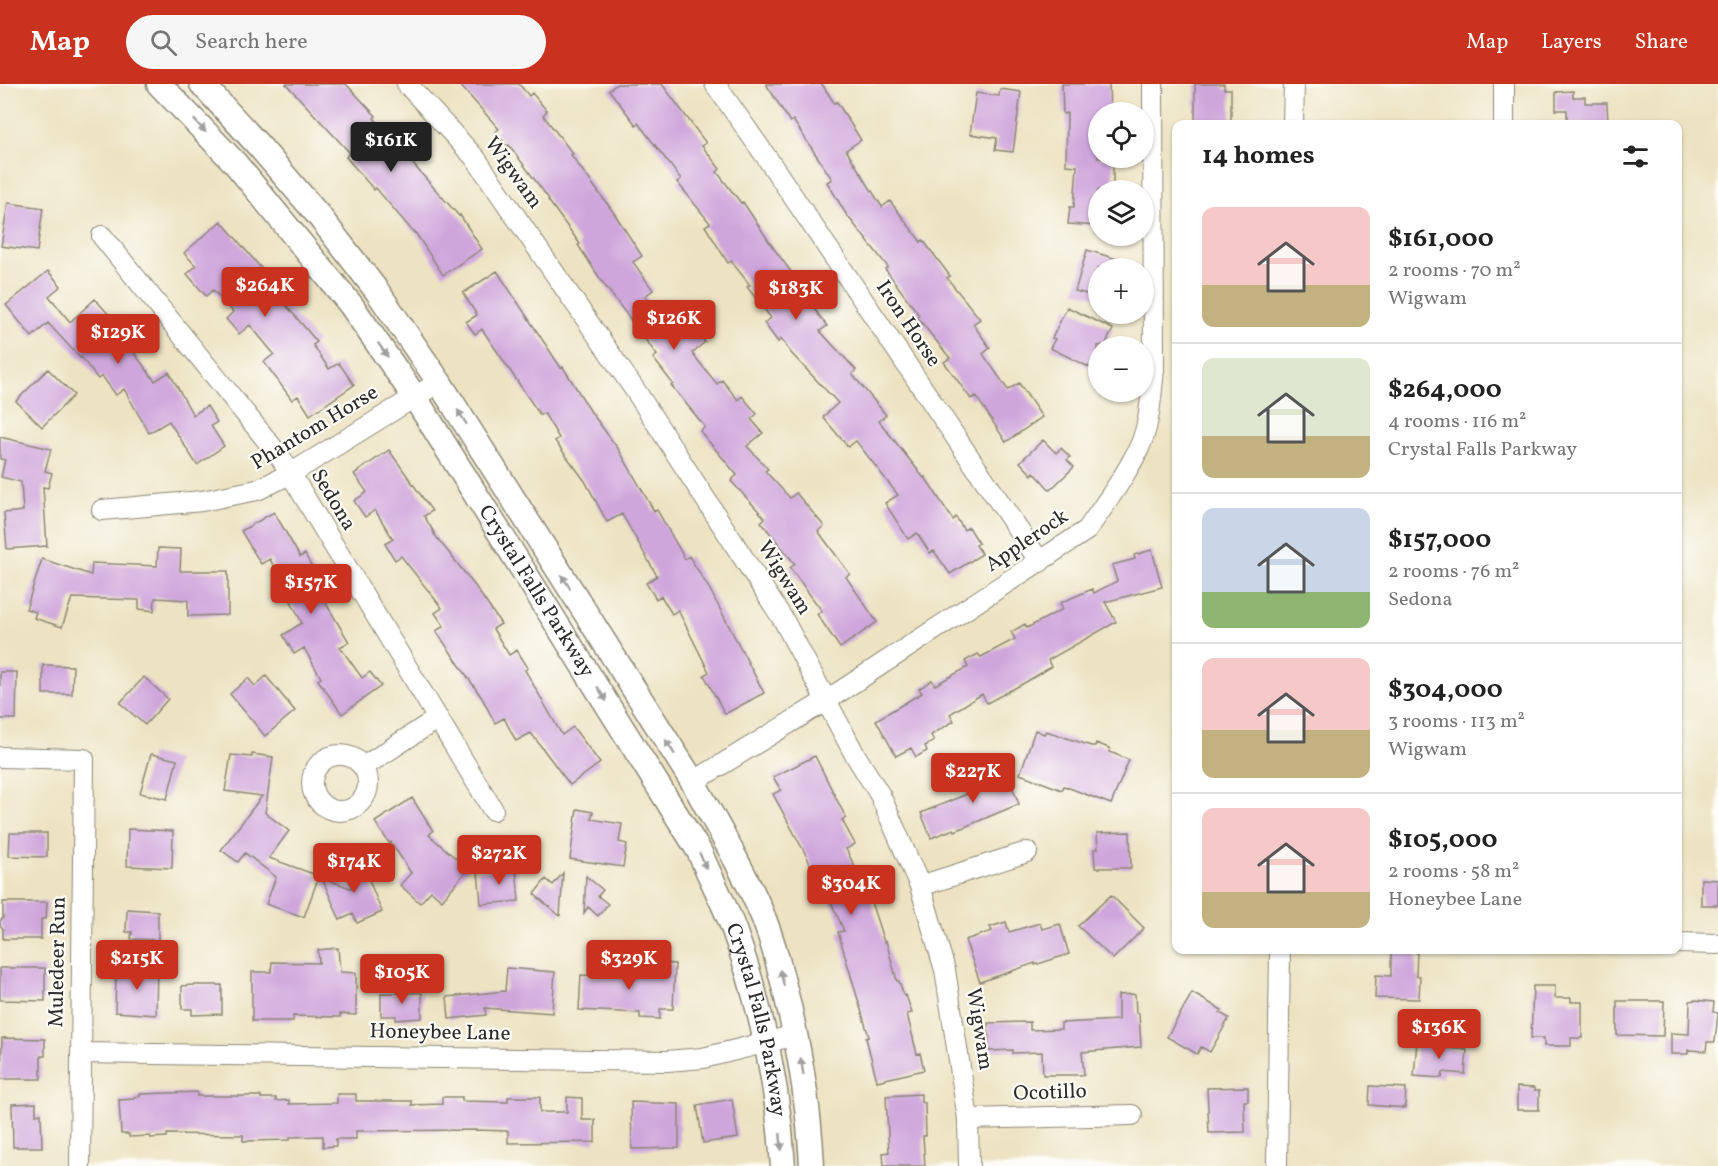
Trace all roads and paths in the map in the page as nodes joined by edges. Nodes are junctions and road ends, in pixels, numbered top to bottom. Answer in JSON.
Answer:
{"nodes":[{"id":1,"x":159,"y":84,"type":"edge"},
{"id":2,"x":202,"y":84,"type":"edge"},
{"id":3,"x":407,"y":84,"type":"edge"},
{"id":4,"x":715,"y":84,"type":"edge"},
{"id":5,"x":1153,"y":84,"type":"edge"},
{"id":6,"x":1294,"y":84,"type":"edge"},
{"id":7,"x":1504,"y":84,"type":"edge"},
{"id":8,"x":1293,"y":120,"type":"edge"},
{"id":9,"x":1504,"y":120,"type":"edge"},
{"id":10,"x":102,"y":236,"type":"dead end"},
{"id":11,"x":439,"y":382,"type":"junction"},
{"id":12,"x":414,"y":396,"type":"junction"},
{"id":13,"x":290,"y":474,"type":"junction"},
{"id":14,"x":102,"y":510,"type":"dead end"},
{"id":15,"x":1040,"y":562,"type":"junction"},
{"id":16,"x":826,"y":700,"type":"junction"},
{"id":17,"x":438,"y":718,"type":"junction"},
{"id":18,"x":0,"y":757,"type":"edge"},
{"id":19,"x":363,"y":767,"type":"dead end"},
{"id":20,"x":693,"y":782,"type":"junction"},
{"id":21,"x":493,"y":810,"type":"dead end"},
{"id":22,"x":1027,"y":852,"type":"dead end"},
{"id":23,"x":920,"y":886,"type":"junction"},
{"id":24,"x":1682,"y":944,"type":"edge"},
{"id":25,"x":1718,"y":944,"type":"edge"},
{"id":26,"x":1280,"y":954,"type":"edge"},
{"id":27,"x":796,"y":1035,"type":"junction"},
{"id":28,"x":768,"y":1042,"type":"junction"},
{"id":29,"x":81,"y":1053,"type":"junction"},
{"id":30,"x":1132,"y":1115,"type":"dead end"},
{"id":31,"x":968,"y":1119,"type":"junction"},
{"id":32,"x":80,"y":1166,"type":"edge"},
{"id":33,"x":783,"y":1166,"type":"edge"},
{"id":34,"x":812,"y":1166,"type":"edge"},
{"id":35,"x":969,"y":1166,"type":"edge"},
{"id":36,"x":1277,"y":1166,"type":"edge"}],
"edges":[{"from":1,"to":12,"type":"main road","name":"Crystal Falls Parkway","one_way":true},
{"from":2,"to":11,"type":"main road","name":"Crystal Falls Parkway"},
{"from":3,"to":16,"type":"street","name":"Wigwam"},
{"from":4,"to":15,"type":"street","name":"Iron Horse"},
{"from":5,"to":15,"type":"street","name":"Applerock"},
{"from":6,"to":8,"type":"street"},
{"from":7,"to":9,"type":"street"},
{"from":10,"to":13,"type":"street","name":"Sedona"},
{"from":11,"to":12,"type":"street","name":"Phantom Horse"},
{"from":20,"to":11,"type":"main road","name":"Crystal Falls Parkway","one_way":true},
{"from":12,"to":13,"type":"street","name":"Phantom Horse"},
{"from":12,"to":28,"type":"main road","name":"Crystal Falls Parkway","one_way":true},
{"from":13,"to":14,"type":"street","name":"Phantom Horse"},
{"from":13,"to":17,"type":"street","name":"Sedona"},
{"from":15,"to":16,"type":"street","name":"Applerock"},
{"from":16,"to":20,"type":"street","name":"Applerock"},
{"from":16,"to":23,"type":"street","name":"Wigwam"},
{"from":17,"to":19,"type":"street"},
{"from":17,"to":21,"type":"street","name":"Sedona"},
{"from":18,"to":29,"type":"street","name":"Muledeer Run"},
{"from":27,"to":20,"type":"main road","name":"Crystal Falls Parkway","one_way":true},
{"from":22,"to":23,"type":"street"},
{"from":23,"to":31,"type":"street","name":"Wigwam"},
{"from":24,"to":25,"type":"street"},
{"from":26,"to":36,"type":"street"},
{"from":27,"to":28,"type":"street","name":"Honeybee Lane"},
{"from":34,"to":27,"type":"main road","name":"Crystal Falls Parkway","one_way":true},
{"from":28,"to":29,"type":"street","name":"Honeybee Lane"},
{"from":28,"to":33,"type":"main road","name":"Crystal Falls Parkway","one_way":true},
{"from":29,"to":32,"type":"street","name":"Muledeer Run"},
{"from":30,"to":31,"type":"street","name":"Ocotillo"},
{"from":31,"to":35,"type":"street","name":"Wigwam"}]}
